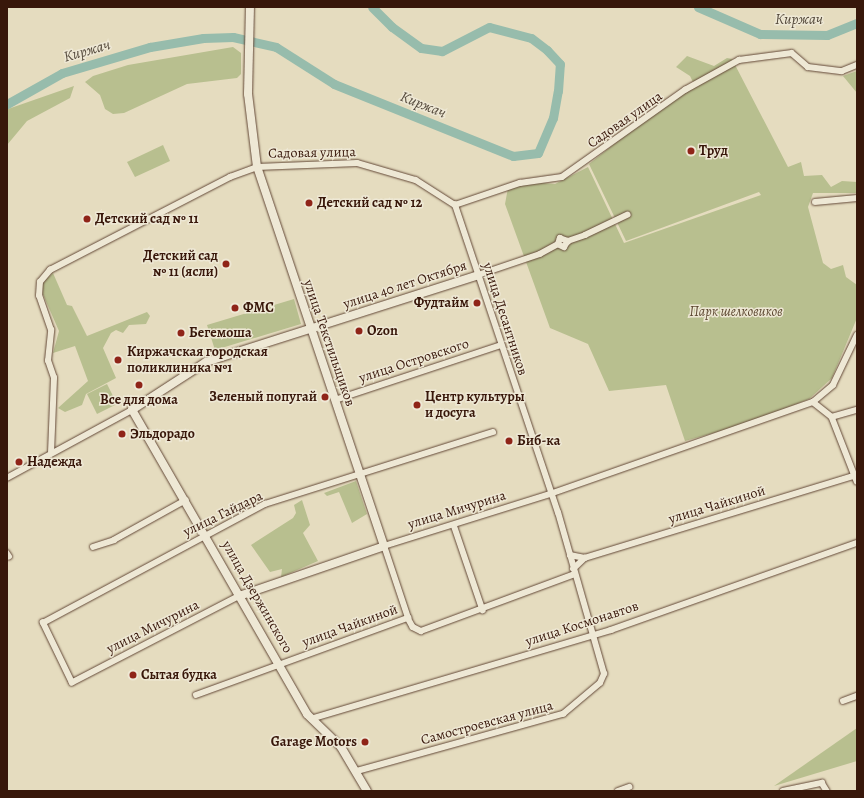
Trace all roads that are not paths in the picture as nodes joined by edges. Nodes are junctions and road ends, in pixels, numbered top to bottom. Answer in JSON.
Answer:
{"nodes":[{"id":1,"x":250,"y":7,"type":"edge"},
{"id":2,"x":857,"y":65,"type":"edge"},
{"id":3,"x":257,"y":166,"type":"junction"},
{"id":4,"x":857,"y":198,"type":"edge"},
{"id":5,"x":815,"y":202,"type":"dead end"},
{"id":6,"x":455,"y":205,"type":"junction"},
{"id":7,"x":628,"y":215,"type":"dead end"},
{"id":8,"x":478,"y":275,"type":"junction"},
{"id":9,"x":310,"y":329,"type":"junction"},
{"id":10,"x":857,"y":335,"type":"edge"},
{"id":11,"x":501,"y":345,"type":"junction"},
{"id":12,"x":335,"y":400,"type":"junction"},
{"id":13,"x":813,"y":402,"type":"junction"},
{"id":14,"x":132,"y":410,"type":"junction"},
{"id":15,"x":857,"y":410,"type":"edge"},
{"id":16,"x":832,"y":417,"type":"junction"},
{"id":17,"x":493,"y":432,"type":"dead end"},
{"id":18,"x":51,"y":453,"type":"junction"},
{"id":19,"x":360,"y":475,"type":"junction"},
{"id":20,"x":856,"y":477,"type":"edge"},
{"id":21,"x":7,"y":478,"type":"edge"},
{"id":22,"x":550,"y":494,"type":"junction"},
{"id":23,"x":186,"y":500,"type":"junction"},
{"id":24,"x":454,"y":525,"type":"junction"},
{"id":25,"x":206,"y":534,"type":"junction"},
{"id":26,"x":857,"y":543,"type":"edge"},
{"id":27,"x":384,"y":546,"type":"junction"},
{"id":28,"x":93,"y":547,"type":"dead end"},
{"id":29,"x":570,"y":555,"type":"junction"},
{"id":30,"x":585,"y":558,"type":"junction"},
{"id":31,"x":574,"y":571,"type":"junction"},
{"id":32,"x":242,"y":595,"type":"junction"},
{"id":33,"x":483,"y":610,"type":"junction"},
{"id":34,"x":408,"y":618,"type":"junction"},
{"id":35,"x":595,"y":634,"type":"junction"},
{"id":36,"x":280,"y":663,"type":"junction"},
{"id":37,"x":72,"y":683,"type":"joint"},
{"id":38,"x":196,"y":695,"type":"dead end"},
{"id":39,"x":857,"y":696,"type":"edge"},
{"id":40,"x":843,"y":701,"type":"dead end"},
{"id":41,"x":311,"y":719,"type":"junction"},
{"id":42,"x":357,"y":771,"type":"junction"},
{"id":43,"x":629,"y":787,"type":"dead end"},
{"id":44,"x":367,"y":791,"type":"edge"},
{"id":45,"x":618,"y":791,"type":"edge"},
{"id":46,"x":783,"y":791,"type":"edge"},
{"id":47,"x":827,"y":791,"type":"edge"}],
"edges":[{"from":1,"to":3,"type":"street","name":"улица Текстильщиков"},
{"from":2,"to":6,"type":"street","name":"Садовая улица"},
{"from":3,"to":6,"type":"street","name":"Садовая улица"},
{"from":3,"to":9,"type":"street","name":"улица Текстильщиков"},
{"from":3,"to":18,"type":"street","name":"Садовая улица"},
{"from":4,"to":5,"type":"street"},
{"from":6,"to":8,"type":"street","name":"улица Десантников"},
{"from":7,"to":8,"type":"street","name":"улица 40 лет Октября"},
{"from":8,"to":9,"type":"street","name":"улица 40 лет Октября"},
{"from":8,"to":11,"type":"street","name":"улица Десантников"},
{"from":9,"to":12,"type":"street","name":"улица Текстильщиков"},
{"from":9,"to":14,"type":"street","name":"улица 40 лет Октября"},
{"from":10,"to":13,"type":"street"},
{"from":11,"to":12,"type":"street","name":"улица Островского"},
{"from":11,"to":22,"type":"street","name":"улица Десантников"},
{"from":12,"to":19,"type":"street","name":"улица Текстильщиков"},
{"from":13,"to":16,"type":"street"},
{"from":13,"to":22,"type":"street","name":"улица Мичурина"},
{"from":14,"to":18,"type":"street","name":"улица 40 лет Октября"},
{"from":14,"to":23,"type":"street","name":"улица Дзержинского"},
{"from":15,"to":16,"type":"street"},
{"from":16,"to":20,"type":"street"},
{"from":17,"to":19,"type":"street","name":"улица Гайдара"},
{"from":18,"to":21,"type":"street","name":"улица 40 лет Октября"},
{"from":19,"to":25,"type":"street","name":"улица Гайдара"},
{"from":19,"to":27,"type":"street","name":"улица Текстильщиков"},
{"from":20,"to":30,"type":"street","name":"улица Чайкиной"},
{"from":22,"to":24,"type":"street","name":"улица Мичурина"},
{"from":22,"to":29,"type":"street","name":"улица Десантников"},
{"from":23,"to":25,"type":"street","name":"улица Дзержинского"},
{"from":23,"to":28,"type":"street"},
{"from":24,"to":27,"type":"street","name":"улица Мичурина"},
{"from":24,"to":33,"type":"street"},
{"from":25,"to":32,"type":"street","name":"улица Дзержинского"},
{"from":25,"to":37,"type":"street","name":"улица Гайдара"},
{"from":26,"to":35,"type":"street","name":"улица Космонавтов"},
{"from":27,"to":32,"type":"street","name":"улица Мичурина"},
{"from":27,"to":34,"type":"street","name":"улица Текстильщиков"},
{"from":29,"to":30,"type":"street","name":"улица Чайкиной"},
{"from":29,"to":31,"type":"street","name":"улица Десантников"},
{"from":30,"to":31,"type":"street","name":"улица Чайкиной"},
{"from":31,"to":33,"type":"street","name":"улица Чайкиной"},
{"from":31,"to":35,"type":"street"},
{"from":32,"to":36,"type":"street","name":"улица Дзержинского"},
{"from":32,"to":37,"type":"street","name":"улица Мичурина"},
{"from":33,"to":34,"type":"street","name":"улица Чайкиной"},
{"from":34,"to":36,"type":"street","name":"улица Чайкиной"},
{"from":35,"to":41,"type":"street","name":"улица Космонавтов"},
{"from":35,"to":42,"type":"street","name":"Самостроевская улица"},
{"from":36,"to":38,"type":"street","name":"улица Чайкиной"},
{"from":36,"to":41,"type":"street","name":"улица Дзержинского"},
{"from":39,"to":40,"type":"street"},
{"from":41,"to":42,"type":"street","name":"улица Дзержинского"},
{"from":42,"to":44,"type":"street","name":"улица Дзержинского"},
{"from":43,"to":45,"type":"street"},
{"from":46,"to":47,"type":"street"}]}
